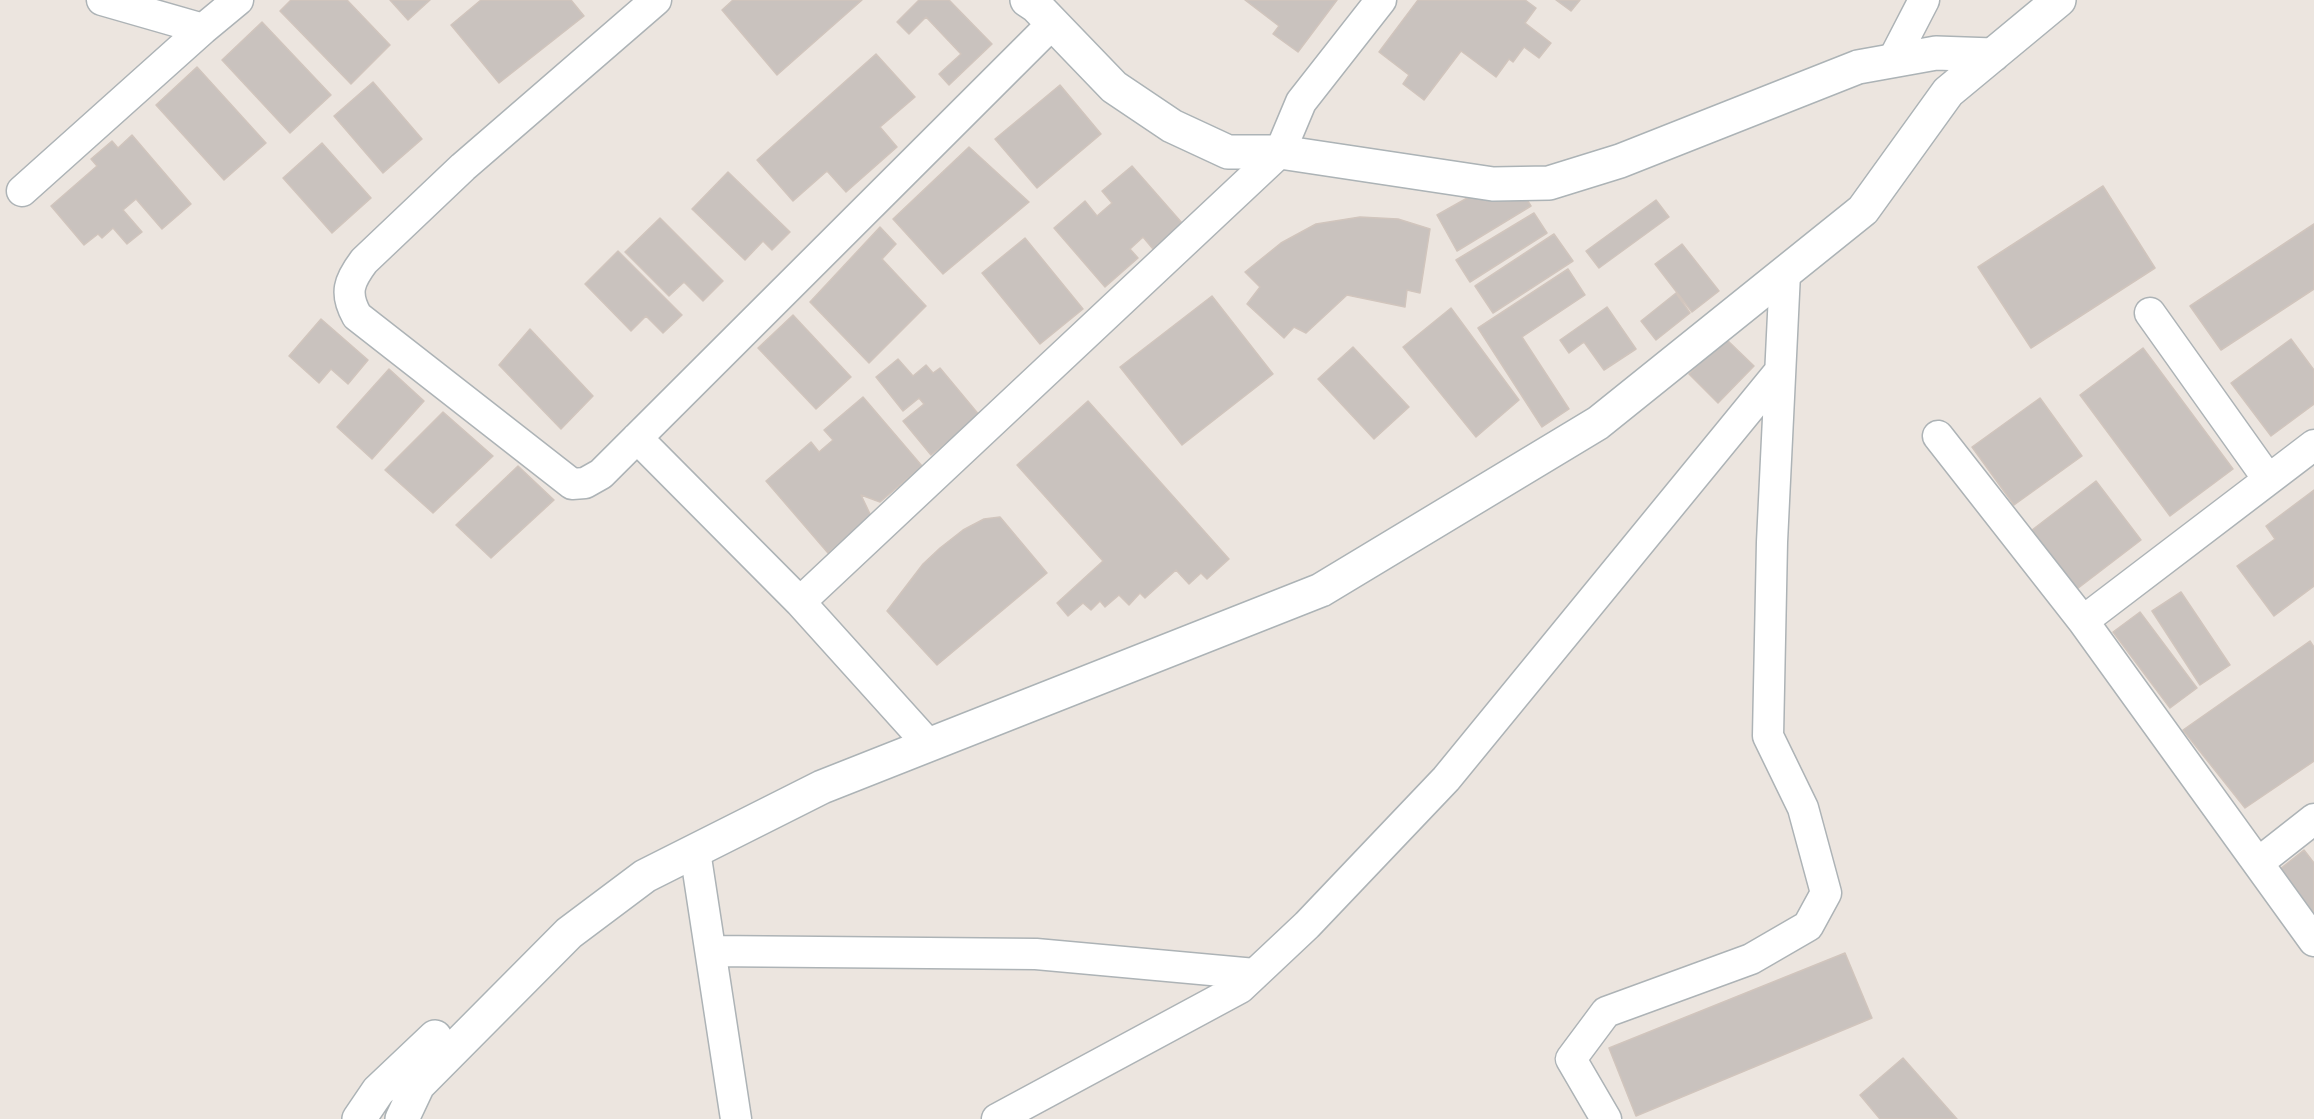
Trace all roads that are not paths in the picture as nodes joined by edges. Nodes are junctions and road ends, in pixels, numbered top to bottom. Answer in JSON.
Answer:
{"nodes":[{"id":1,"x":102,"y":0,"type":"edge"},
{"id":2,"x":238,"y":0,"type":"edge"},
{"id":3,"x":656,"y":0,"type":"edge"},
{"id":4,"x":1027,"y":0,"type":"edge"},
{"id":5,"x":1381,"y":0,"type":"edge"},
{"id":6,"x":2060,"y":0,"type":"edge"},
{"id":7,"x":1918,"y":3,"type":"edge"},
{"id":8,"x":1053,"y":23,"type":"junction"},
{"id":9,"x":202,"y":29,"type":"junction"},
{"id":10,"x":1993,"y":55,"type":"junction"},
{"id":11,"x":1893,"y":60,"type":"junction"},
{"id":12,"x":1280,"y":152,"type":"junction"},
{"id":13,"x":22,"y":191,"type":"dead end"},
{"id":14,"x":1785,"y":273,"type":"junction"},
{"id":15,"x":2150,"y":313,"type":"dead end"},
{"id":16,"x":1780,"y":371,"type":"junction"},
{"id":17,"x":1938,"y":436,"type":"dead end"},
{"id":18,"x":637,"y":438,"type":"junction"},
{"id":19,"x":2314,"y":446,"type":"edge"},
{"id":20,"x":2268,"y":479,"type":"junction"},
{"id":21,"x":800,"y":602,"type":"junction"},
{"id":22,"x":2083,"y":621,"type":"junction"},
{"id":23,"x":929,"y":745,"type":"junction"},
{"id":24,"x":2314,"y":819,"type":"edge"},
{"id":25,"x":695,"y":851,"type":"junction"},
{"id":26,"x":2258,"y":863,"type":"junction"},
{"id":27,"x":569,"y":933,"type":"junction"},
{"id":28,"x":2314,"y":941,"type":"edge"},
{"id":29,"x":711,"y":951,"type":"junction"},
{"id":30,"x":1256,"y":974,"type":"junction"},
{"id":31,"x":359,"y":1119,"type":"edge"},
{"id":32,"x":402,"y":1119,"type":"edge"},
{"id":33,"x":736,"y":1119,"type":"edge"},
{"id":34,"x":997,"y":1119,"type":"edge"},
{"id":35,"x":1606,"y":1119,"type":"edge"}],
"edges":[{"from":1,"to":9,"type":"street"},
{"from":2,"to":9,"type":"street"},
{"from":3,"to":18,"type":"street"},
{"from":4,"to":8,"type":"street"},
{"from":5,"to":12,"type":"street"},
{"from":6,"to":10,"type":"street"},
{"from":7,"to":11,"type":"street"},
{"from":8,"to":12,"type":"street"},
{"from":8,"to":18,"type":"street"},
{"from":9,"to":13,"type":"street"},
{"from":10,"to":11,"type":"street"},
{"from":10,"to":14,"type":"street"},
{"from":11,"to":12,"type":"street"},
{"from":12,"to":21,"type":"street"},
{"from":14,"to":16,"type":"street"},
{"from":14,"to":23,"type":"street"},
{"from":15,"to":20,"type":"street"},
{"from":16,"to":30,"type":"street"},
{"from":16,"to":35,"type":"street"},
{"from":17,"to":22,"type":"street"},
{"from":18,"to":21,"type":"street"},
{"from":19,"to":20,"type":"street"},
{"from":20,"to":22,"type":"street"},
{"from":21,"to":23,"type":"street"},
{"from":22,"to":26,"type":"street"},
{"from":23,"to":25,"type":"street"},
{"from":24,"to":26,"type":"street"},
{"from":25,"to":27,"type":"street"},
{"from":25,"to":29,"type":"street"},
{"from":26,"to":28,"type":"street"},
{"from":27,"to":31,"type":"street"},
{"from":27,"to":32,"type":"street"},
{"from":29,"to":30,"type":"street"},
{"from":29,"to":33,"type":"street"},
{"from":30,"to":34,"type":"street"}]}
